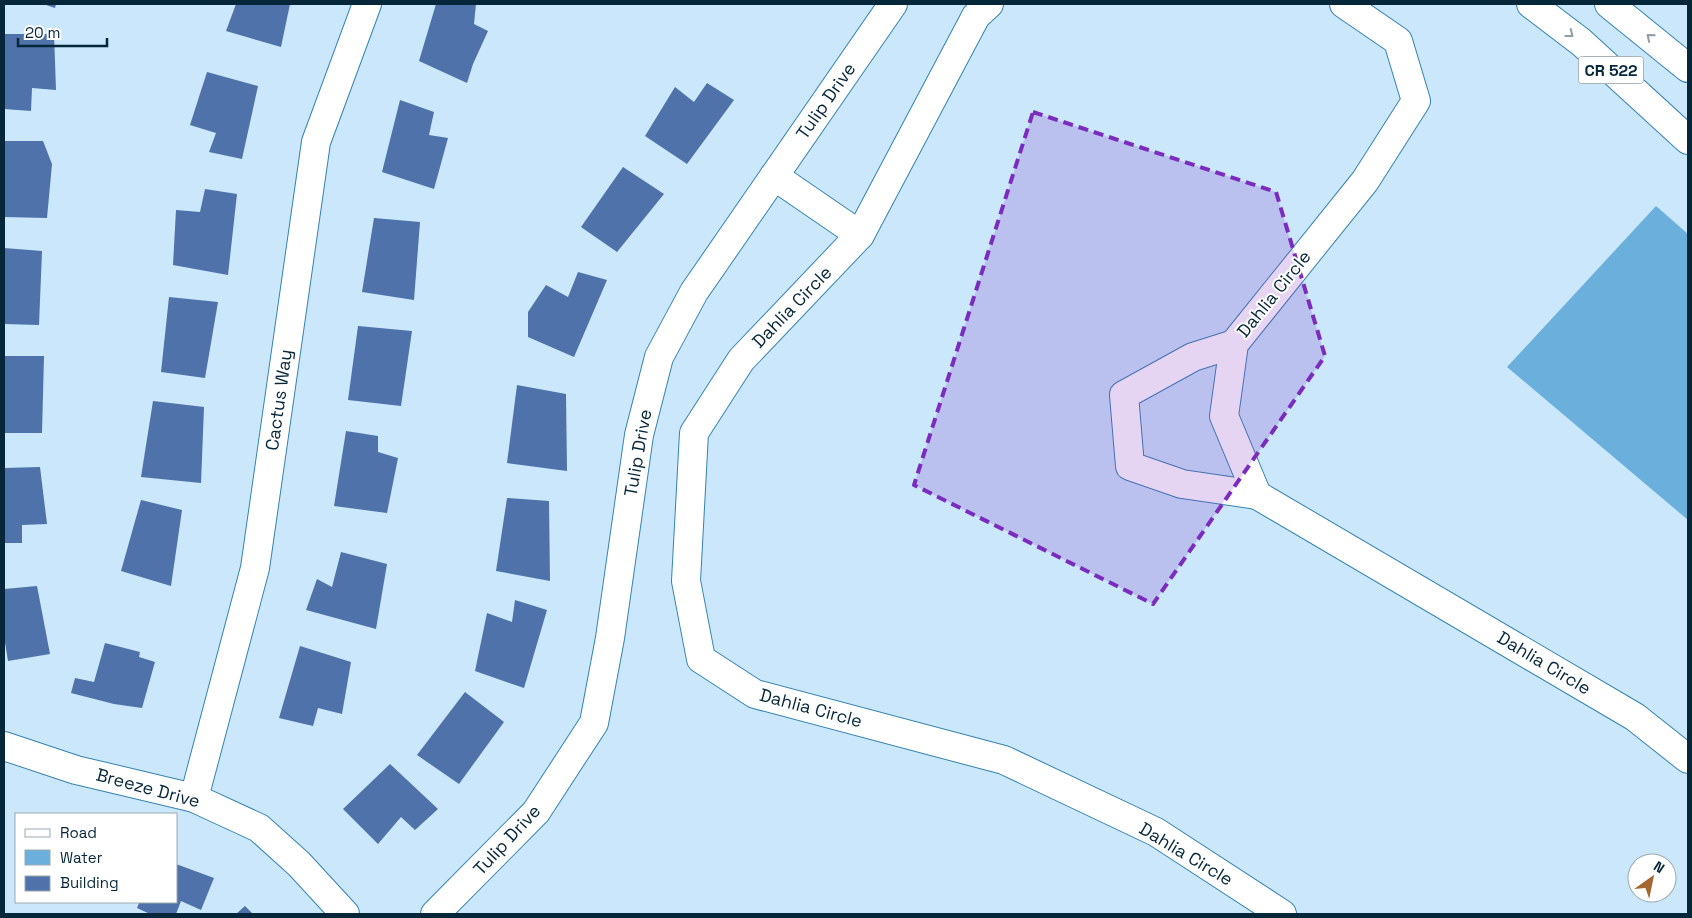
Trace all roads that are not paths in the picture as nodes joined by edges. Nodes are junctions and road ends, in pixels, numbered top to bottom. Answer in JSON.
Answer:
{"nodes":[{"id":1,"x":367,"y":4,"type":"edge"},
{"id":2,"x":989,"y":4,"type":"edge"},
{"id":3,"x":1344,"y":4,"type":"edge"},
{"id":4,"x":1531,"y":4,"type":"edge"},
{"id":5,"x":1610,"y":4,"type":"edge"},
{"id":6,"x":883,"y":7,"type":"edge"},
{"id":7,"x":1688,"y":68,"type":"edge"},
{"id":8,"x":1688,"y":140,"type":"edge"},
{"id":9,"x":774,"y":176,"type":"junction"},
{"id":10,"x":860,"y":236,"type":"junction"},
{"id":11,"x":1234,"y":344,"type":"junction"},
{"id":12,"x":1257,"y":495,"type":"junction"},
{"id":13,"x":4,"y":746,"type":"edge"},
{"id":14,"x":1688,"y":760,"type":"edge"},
{"id":15,"x":194,"y":798,"type":"junction"},
{"id":16,"x":345,"y":914,"type":"edge"},
{"id":17,"x":435,"y":914,"type":"edge"},
{"id":18,"x":1282,"y":914,"type":"edge"}],
"edges":[{"from":1,"to":15,"type":"street","name":"Cactus Way"},
{"from":2,"to":10,"type":"street","name":"Dahlia Circle"},
{"from":3,"to":11,"type":"street","name":"Dahlia Circle"},
{"from":4,"to":8,"type":"street","number":"CR 522","one_way":true},
{"from":7,"to":5,"type":"street","number":"CR 522","one_way":true},
{"from":6,"to":9,"type":"street","name":"Tulip Drive"},
{"from":9,"to":10,"type":"street"},
{"from":9,"to":17,"type":"street","name":"Tulip Drive"},
{"from":10,"to":18,"type":"street","name":"Dahlia Circle"},
{"from":11,"to":12,"type":"street","name":"Dahlia Circle"},
{"from":11,"to":12,"type":"street"},
{"from":12,"to":14,"type":"street","name":"Dahlia Circle"},
{"from":13,"to":15,"type":"street","name":"Breeze Drive"},
{"from":15,"to":16,"type":"street","name":"Breeze Drive"}]}
